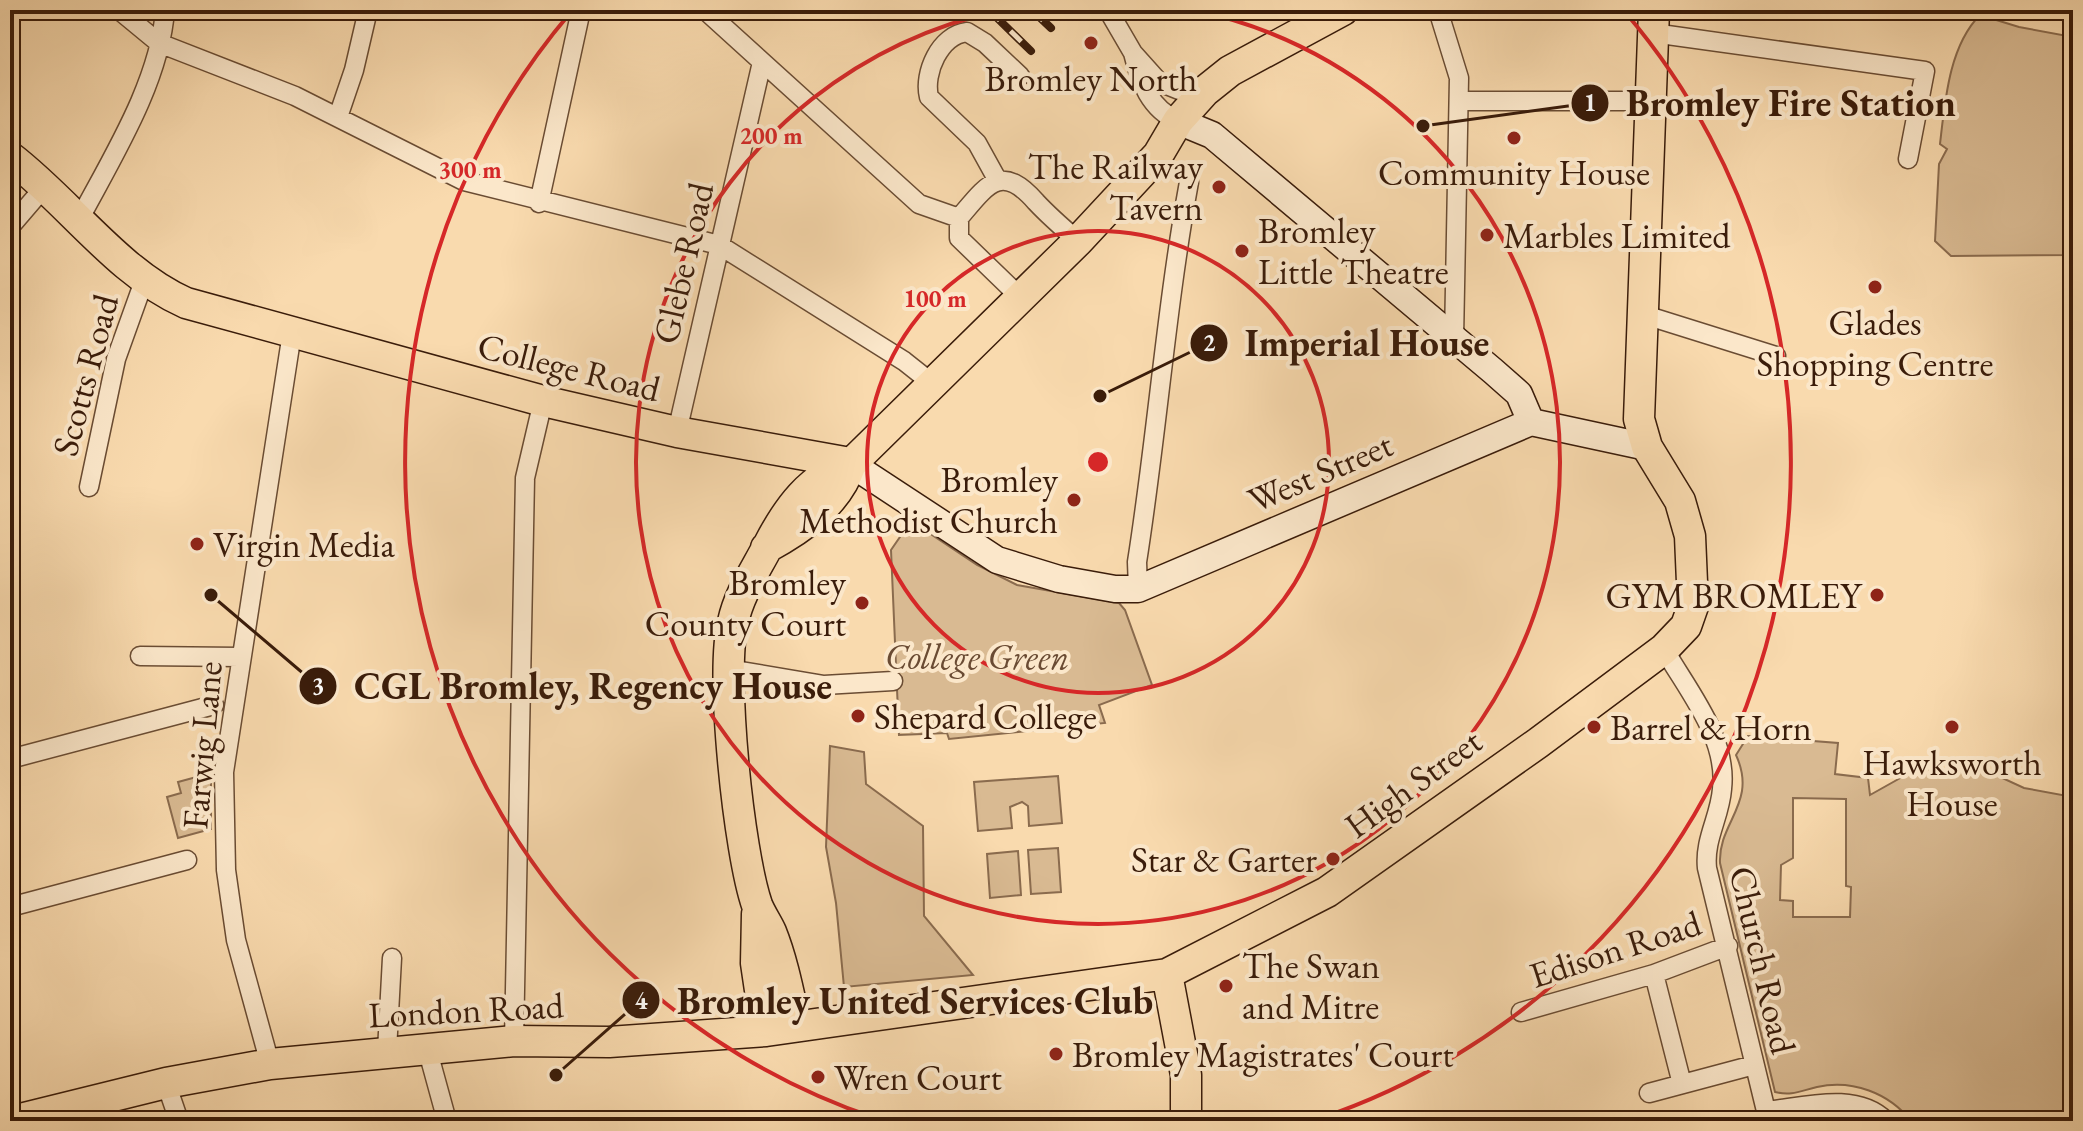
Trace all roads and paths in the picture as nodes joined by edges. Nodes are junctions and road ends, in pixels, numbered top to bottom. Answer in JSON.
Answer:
{"nodes":[{"id":1,"x":119,"y":10,"type":"edge"},
{"id":2,"x":165,"y":10,"type":"edge"},
{"id":3,"x":368,"y":10,"type":"edge"},
{"id":4,"x":581,"y":10,"type":"edge"},
{"id":5,"x":705,"y":10,"type":"edge"},
{"id":6,"x":1108,"y":10,"type":"edge"},
{"id":7,"x":1343,"y":10,"type":"edge"},
{"id":8,"x":1438,"y":10,"type":"edge"},
{"id":9,"x":1302,"y":19,"type":"edge"},
{"id":10,"x":1653,"y":21,"type":"edge"},
{"id":11,"x":159,"y":43,"type":"junction"},
{"id":12,"x":1133,"y":53,"type":"junction"},
{"id":13,"x":1265,"y":53,"type":"junction"},
{"id":14,"x":762,"y":62,"type":"junction"},
{"id":15,"x":1020,"y":76,"type":"dead end"},
{"id":16,"x":1205,"y":91,"type":"junction"},
{"id":17,"x":1459,"y":101,"type":"junction"},
{"id":18,"x":1650,"y":101,"type":"junction"},
{"id":19,"x":338,"y":117,"type":"junction"},
{"id":20,"x":1179,"y":121,"type":"junction"},
{"id":21,"x":10,"y":157,"type":"edge"},
{"id":22,"x":1908,"y":159,"type":"dead end"},
{"id":23,"x":998,"y":181,"type":"junction"},
{"id":24,"x":1189,"y":182,"type":"dead end"},
{"id":25,"x":46,"y":185,"type":"junction"},
{"id":26,"x":539,"y":203,"type":"junction"},
{"id":27,"x":80,"y":218,"type":"junction"},
{"id":28,"x":959,"y":218,"type":"junction"},
{"id":29,"x":10,"y":227,"type":"edge"},
{"id":30,"x":1078,"y":241,"type":"junction"},
{"id":31,"x":719,"y":245,"type":"junction"},
{"id":32,"x":144,"y":281,"type":"junction"},
{"id":33,"x":1022,"y":299,"type":"junction"},
{"id":34,"x":1645,"y":315,"type":"junction"},
{"id":35,"x":292,"y":333,"type":"junction"},
{"id":36,"x":1454,"y":339,"type":"junction"},
{"id":37,"x":1776,"y":356,"type":"dead end"},
{"id":38,"x":933,"y":384,"type":"junction"},
{"id":39,"x":543,"y":401,"type":"junction"},
{"id":40,"x":1531,"y":422,"type":"junction"},
{"id":41,"x":677,"y":432,"type":"junction"},
{"id":42,"x":1647,"y":447,"type":"junction"},
{"id":43,"x":791,"y":452,"type":"junction"},
{"id":44,"x":851,"y":464,"type":"junction"},
{"id":45,"x":89,"y":487,"type":"dead end"},
{"id":46,"x":800,"y":496,"type":"junction"},
{"id":47,"x":766,"y":548,"type":"junction"},
{"id":48,"x":1138,"y":589,"type":"junction"},
{"id":49,"x":1664,"y":649,"type":"junction"},
{"id":50,"x":140,"y":656,"type":"dead end"},
{"id":51,"x":240,"y":657,"type":"junction"},
{"id":52,"x":729,"y":669,"type":"junction"},
{"id":53,"x":893,"y":681,"type":"dead end"},
{"id":54,"x":205,"y":701,"type":"dead end"},
{"id":55,"x":10,"y":759,"type":"edge"},
{"id":56,"x":187,"y":860,"type":"dead end"},
{"id":57,"x":10,"y":907,"type":"edge"},
{"id":58,"x":1728,"y":946,"type":"junction"},
{"id":59,"x":392,"y":958,"type":"dead end"},
{"id":60,"x":1167,"y":974,"type":"junction"},
{"id":61,"x":1654,"y":974,"type":"junction"},
{"id":62,"x":1521,"y":1012,"type":"dead end"},
{"id":63,"x":781,"y":1028,"type":"junction"},
{"id":64,"x":514,"y":1041,"type":"junction"},
{"id":65,"x":427,"y":1048,"type":"junction"},
{"id":66,"x":387,"y":1051,"type":"junction"},
{"id":67,"x":270,"y":1064,"type":"junction"},
{"id":68,"x":1754,"y":1065,"type":"junction"},
{"id":69,"x":166,"y":1083,"type":"junction"},
{"id":70,"x":1682,"y":1084,"type":"junction"},
{"id":71,"x":1649,"y":1093,"type":"dead end"},
{"id":72,"x":12,"y":1121,"type":"edge"},
{"id":73,"x":179,"y":1121,"type":"edge"},
{"id":74,"x":447,"y":1121,"type":"edge"},
{"id":75,"x":1186,"y":1121,"type":"edge"},
{"id":76,"x":1886,"y":1121,"type":"edge"}],
"edges":[{"from":1,"to":11,"type":"street"},
{"from":2,"to":11,"type":"street"},
{"from":3,"to":19,"type":"street"},
{"from":4,"to":26,"type":"street"},
{"from":5,"to":14,"type":"street"},
{"from":6,"to":12,"type":"street"},
{"from":7,"to":9,"type":"main road"},
{"from":8,"to":17,"type":"street"},
{"from":9,"to":13,"type":"main road"},
{"from":10,"to":18,"type":"main road"},
{"from":10,"to":22,"type":"street"},
{"from":11,"to":19,"type":"street"},
{"from":11,"to":27,"type":"street"},
{"from":12,"to":16,"type":"street"},
{"from":12,"to":20,"type":"street"},
{"from":13,"to":16,"type":"main road"},
{"from":13,"to":20,"type":"main road"},
{"from":14,"to":28,"type":"street"},
{"from":14,"to":31,"type":"street","name":"Glebe Road"},
{"from":15,"to":23,"type":"street"},
{"from":16,"to":20,"type":"main road"},
{"from":17,"to":18,"type":"street"},
{"from":17,"to":36,"type":"street"},
{"from":18,"to":34,"type":"main road"},
{"from":19,"to":26,"type":"street"},
{"from":20,"to":30,"type":"main road"},
{"from":20,"to":36,"type":"street"},
{"from":21,"to":25,"type":"main road","name":"College Road"},
{"from":23,"to":28,"type":"street"},
{"from":23,"to":30,"type":"street"},
{"from":24,"to":48,"type":"street"},
{"from":25,"to":27,"type":"main road","name":"College Road"},
{"from":25,"to":29,"type":"street"},
{"from":26,"to":31,"type":"street"},
{"from":27,"to":32,"type":"main road","name":"College Road"},
{"from":28,"to":33,"type":"street"},
{"from":30,"to":33,"type":"main road"},
{"from":31,"to":38,"type":"street"},
{"from":31,"to":41,"type":"street","name":"Glebe Road"},
{"from":32,"to":35,"type":"main road","name":"College Road"},
{"from":32,"to":45,"type":"street","name":"Scotts Road"},
{"from":33,"to":38,"type":"main road"},
{"from":34,"to":37,"type":"street"},
{"from":34,"to":42,"type":"main road"},
{"from":35,"to":39,"type":"main road","name":"College Road"},
{"from":35,"to":51,"type":"street","name":"Farwig Lane"},
{"from":36,"to":40,"type":"street"},
{"from":38,"to":44,"type":"main road"},
{"from":39,"to":41,"type":"main road","name":"College Road"},
{"from":39,"to":64,"type":"street"},
{"from":40,"to":42,"type":"street"},
{"from":40,"to":48,"type":"street","name":"West Street"},
{"from":41,"to":43,"type":"main road","name":"College Road"},
{"from":42,"to":49,"type":"main road","name":"High Street"},
{"from":43,"to":44,"type":"main road","name":"College Road"},
{"from":43,"to":46,"type":"main road"},
{"from":44,"to":46,"type":"main road"},
{"from":44,"to":47,"type":"main road"},
{"from":44,"to":48,"type":"street","name":"College Road"},
{"from":46,"to":47,"type":"main road"},
{"from":47,"to":52,"type":"main road"},
{"from":49,"to":58,"type":"street","name":"Church Road"},
{"from":49,"to":60,"type":"main road","name":"High Street"},
{"from":50,"to":51,"type":"street"},
{"from":51,"to":67,"type":"street","name":"Farwig Lane"},
{"from":52,"to":53,"type":"street"},
{"from":52,"to":63,"type":"main road"},
{"from":54,"to":55,"type":"street"},
{"from":56,"to":57,"type":"street"},
{"from":58,"to":61,"type":"street","name":"Edison Road"},
{"from":58,"to":68,"type":"street","name":"Church Road"},
{"from":59,"to":66,"type":"street"},
{"from":60,"to":63,"type":"main road","name":"London Road"},
{"from":60,"to":75,"type":"main road"},
{"from":61,"to":62,"type":"street","name":"Edison Road"},
{"from":61,"to":70,"type":"street"},
{"from":63,"to":64,"type":"main road","name":"London Road"},
{"from":64,"to":65,"type":"main road","name":"London Road"},
{"from":65,"to":66,"type":"main road","name":"London Road"},
{"from":65,"to":74,"type":"street"},
{"from":66,"to":67,"type":"main road","name":"London Road"},
{"from":67,"to":69,"type":"main road","name":"London Road"},
{"from":68,"to":70,"type":"street"},
{"from":68,"to":76,"type":"street","name":"Church Road"},
{"from":69,"to":72,"type":"main road","name":"London Road"},
{"from":69,"to":73,"type":"street"},
{"from":70,"to":71,"type":"street"}]}
